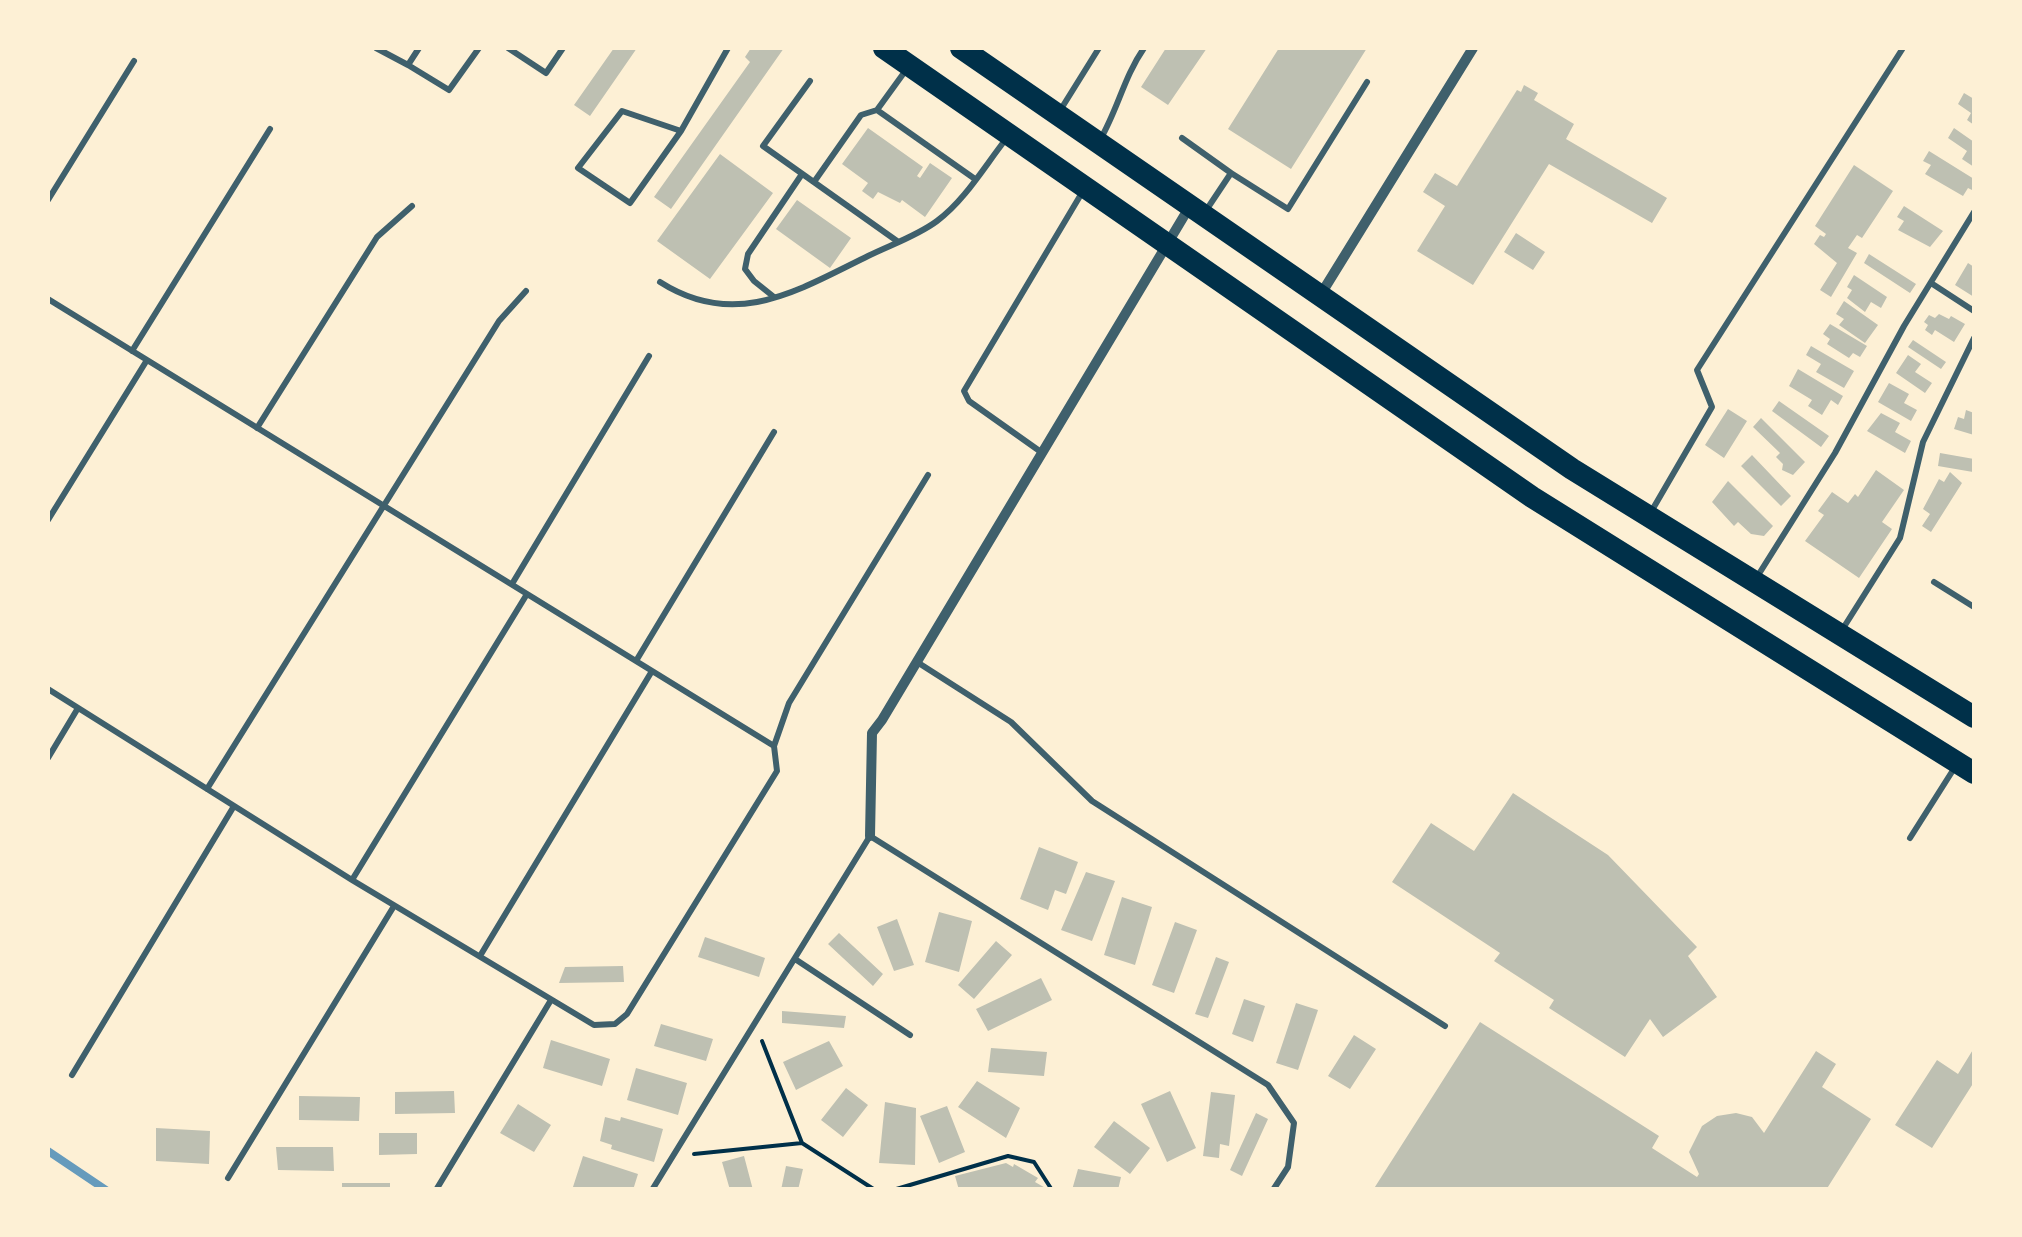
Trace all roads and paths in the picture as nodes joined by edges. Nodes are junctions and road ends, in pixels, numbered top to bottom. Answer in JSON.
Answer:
{"nodes":[{"id":1,"x":376,"y":48,"type":"edge"},
{"id":2,"x":419,"y":48,"type":"edge"},
{"id":3,"x":479,"y":48,"type":"edge"},
{"id":4,"x":508,"y":48,"type":"edge"},
{"id":5,"x":563,"y":48,"type":"edge"},
{"id":6,"x":728,"y":48,"type":"edge"},
{"id":7,"x":884,"y":48,"type":"edge"},
{"id":8,"x":962,"y":48,"type":"edge"},
{"id":9,"x":1099,"y":48,"type":"edge"},
{"id":10,"x":1144,"y":48,"type":"edge"},
{"id":11,"x":1473,"y":48,"type":"edge"},
{"id":12,"x":1903,"y":48,"type":"edge"},
{"id":13,"x":134,"y":61,"type":"dead end"},
{"id":14,"x":910,"y":65,"type":"junction"},
{"id":15,"x":408,"y":66,"type":"junction"},
{"id":16,"x":810,"y":81,"type":"dead end"},
{"id":17,"x":1367,"y":82,"type":"dead end"},
{"id":18,"x":877,"y":110,"type":"junction"},
{"id":19,"x":1057,"y":114,"type":"junction"},
{"id":20,"x":270,"y":128,"type":"dead end"},
{"id":21,"x":681,"y":131,"type":"junction"},
{"id":22,"x":1010,"y":134,"type":"junction"},
{"id":23,"x":1182,"y":138,"type":"dead end"},
{"id":24,"x":1098,"y":142,"type":"junction"},
{"id":25,"x":1231,"y":173,"type":"junction"},
{"id":26,"x":802,"y":174,"type":"junction"},
{"id":27,"x":975,"y":179,"type":"junction"},
{"id":28,"x":814,"y":182,"type":"junction"},
{"id":29,"x":1086,"y":187,"type":"junction"},
{"id":30,"x":48,"y":200,"type":"edge"},
{"id":31,"x":412,"y":206,"type":"dead end"},
{"id":32,"x":1197,"y":210,"type":"junction"},
{"id":33,"x":1974,"y":212,"type":"edge"},
{"id":34,"x":897,"y":242,"type":"junction"},
{"id":35,"x":1166,"y":243,"type":"junction"},
{"id":36,"x":660,"y":282,"type":"dead end"},
{"id":37,"x":1930,"y":282,"type":"junction"},
{"id":38,"x":526,"y":291,"type":"dead end"},
{"id":39,"x":1320,"y":295,"type":"junction"},
{"id":40,"x":774,"y":296,"type":"junction"},
{"id":41,"x":48,"y":299,"type":"edge"},
{"id":42,"x":1974,"y":311,"type":"edge"},
{"id":43,"x":1974,"y":338,"type":"edge"},
{"id":44,"x":132,"y":351,"type":"junction"},
{"id":45,"x":649,"y":356,"type":"dead end"},
{"id":46,"x":147,"y":360,"type":"junction"},
{"id":47,"x":257,"y":428,"type":"junction"},
{"id":48,"x":774,"y":432,"type":"dead end"},
{"id":49,"x":1042,"y":452,"type":"junction"},
{"id":50,"x":928,"y":475,"type":"dead end"},
{"id":51,"x":382,"y":505,"type":"junction"},
{"id":52,"x":1648,"y":517,"type":"junction"},
{"id":53,"x":48,"y":520,"type":"edge"},
{"id":54,"x":1754,"y":582,"type":"junction"},
{"id":55,"x":1934,"y":582,"type":"dead end"},
{"id":56,"x":512,"y":584,"type":"junction"},
{"id":57,"x":527,"y":594,"type":"junction"},
{"id":58,"x":1974,"y":607,"type":"edge"},
{"id":59,"x":1840,"y":634,"type":"junction"},
{"id":60,"x":636,"y":661,"type":"junction"},
{"id":61,"x":916,"y":661,"type":"junction"},
{"id":62,"x":652,"y":671,"type":"junction"},
{"id":63,"x":48,"y":689,"type":"edge"},
{"id":64,"x":78,"y":708,"type":"junction"},
{"id":65,"x":1974,"y":716,"type":"edge"},
{"id":66,"x":774,"y":746,"type":"junction"},
{"id":67,"x":48,"y":758,"type":"edge"},
{"id":68,"x":1966,"y":768,"type":"edge"},
{"id":69,"x":208,"y":789,"type":"junction"},
{"id":70,"x":234,"y":806,"type":"junction"},
{"id":71,"x":870,"y":836,"type":"junction"},
{"id":72,"x":1910,"y":838,"type":"dead end"},
{"id":73,"x":352,"y":880,"type":"junction"},
{"id":74,"x":394,"y":906,"type":"junction"},
{"id":75,"x":480,"y":956,"type":"junction"},
{"id":76,"x":795,"y":959,"type":"junction"},
{"id":77,"x":551,"y":1000,"type":"junction"},
{"id":78,"x":755,"y":1023,"type":"junction"},
{"id":79,"x":1445,"y":1026,"type":"dead end"},
{"id":80,"x":910,"y":1035,"type":"dead end"},
{"id":81,"x":72,"y":1075,"type":"dead end"},
{"id":82,"x":802,"y":1144,"type":"junction"},
{"id":83,"x":672,"y":1156,"type":"junction"},
{"id":84,"x":228,"y":1178,"type":"dead end"},
{"id":85,"x":436,"y":1190,"type":"edge"},
{"id":86,"x":652,"y":1190,"type":"edge"},
{"id":87,"x":875,"y":1190,"type":"edge"},
{"id":88,"x":893,"y":1190,"type":"edge"},
{"id":89,"x":1052,"y":1190,"type":"edge"},
{"id":90,"x":1273,"y":1190,"type":"edge"}],
"edges":[{"from":1,"to":15,"type":"lane"},
{"from":2,"to":15,"type":"lane"},
{"from":3,"to":15,"type":"lane"},
{"from":4,"to":5,"type":"lane"},
{"from":6,"to":21,"type":"lane"},
{"from":7,"to":14,"type":"highway"},
{"from":8,"to":19,"type":"highway"},
{"from":9,"to":19,"type":"lane"},
{"from":10,"to":24,"type":"lane"},
{"from":11,"to":39,"type":"street"},
{"from":12,"to":52,"type":"lane"},
{"from":13,"to":30,"type":"lane"},
{"from":14,"to":18,"type":"lane"},
{"from":14,"to":22,"type":"highway"},
{"from":16,"to":26,"type":"lane"},
{"from":17,"to":25,"type":"lane"},
{"from":18,"to":27,"type":"lane"},
{"from":18,"to":28,"type":"lane"},
{"from":19,"to":24,"type":"highway"},
{"from":20,"to":44,"type":"lane"},
{"from":21,"to":21,"type":"lane"},
{"from":22,"to":27,"type":"lane"},
{"from":22,"to":29,"type":"highway"},
{"from":23,"to":25,"type":"lane"},
{"from":24,"to":32,"type":"highway"},
{"from":25,"to":32,"type":"lane"},
{"from":26,"to":28,"type":"lane"},
{"from":26,"to":40,"type":"lane"},
{"from":27,"to":34,"type":"lane"},
{"from":28,"to":34,"type":"lane"},
{"from":29,"to":35,"type":"highway"},
{"from":29,"to":49,"type":"lane"},
{"from":31,"to":47,"type":"lane"},
{"from":32,"to":35,"type":"street"},
{"from":32,"to":39,"type":"highway"},
{"from":33,"to":37,"type":"lane"},
{"from":34,"to":40,"type":"lane"},
{"from":35,"to":49,"type":"street"},
{"from":35,"to":68,"type":"highway"},
{"from":36,"to":40,"type":"lane"},
{"from":37,"to":42,"type":"lane"},
{"from":37,"to":54,"type":"lane"},
{"from":38,"to":51,"type":"lane"},
{"from":39,"to":52,"type":"highway"},
{"from":41,"to":44,"type":"lane"},
{"from":43,"to":59,"type":"lane"},
{"from":44,"to":46,"type":"lane"},
{"from":45,"to":56,"type":"lane"},
{"from":46,"to":47,"type":"lane"},
{"from":46,"to":53,"type":"lane"},
{"from":47,"to":51,"type":"lane"},
{"from":48,"to":60,"type":"lane"},
{"from":49,"to":61,"type":"street"},
{"from":50,"to":66,"type":"lane"},
{"from":51,"to":56,"type":"lane"},
{"from":51,"to":69,"type":"lane"},
{"from":52,"to":54,"type":"highway"},
{"from":54,"to":59,"type":"highway"},
{"from":55,"to":58,"type":"lane"},
{"from":56,"to":57,"type":"lane"},
{"from":57,"to":60,"type":"lane"},
{"from":57,"to":73,"type":"lane"},
{"from":59,"to":65,"type":"highway"},
{"from":60,"to":62,"type":"lane"},
{"from":61,"to":71,"type":"street"},
{"from":61,"to":79,"type":"lane"},
{"from":62,"to":66,"type":"lane"},
{"from":62,"to":75,"type":"lane"},
{"from":63,"to":64,"type":"lane"},
{"from":64,"to":67,"type":"lane"},
{"from":64,"to":69,"type":"lane"},
{"from":66,"to":77,"type":"lane"},
{"from":68,"to":72,"type":"lane"},
{"from":69,"to":70,"type":"lane"},
{"from":70,"to":73,"type":"lane"},
{"from":70,"to":81,"type":"lane"},
{"from":71,"to":76,"type":"lane"},
{"from":71,"to":90,"type":"lane"},
{"from":73,"to":74,"type":"lane"},
{"from":74,"to":75,"type":"lane"},
{"from":74,"to":84,"type":"lane"},
{"from":75,"to":77,"type":"lane"},
{"from":76,"to":78,"type":"lane"},
{"from":76,"to":80,"type":"lane"},
{"from":77,"to":85,"type":"lane"},
{"from":78,"to":82,"type":"path"},
{"from":78,"to":83,"type":"lane"},
{"from":82,"to":83,"type":"path"},
{"from":82,"to":87,"type":"path"},
{"from":83,"to":86,"type":"lane"},
{"from":88,"to":89,"type":"path"}]}
